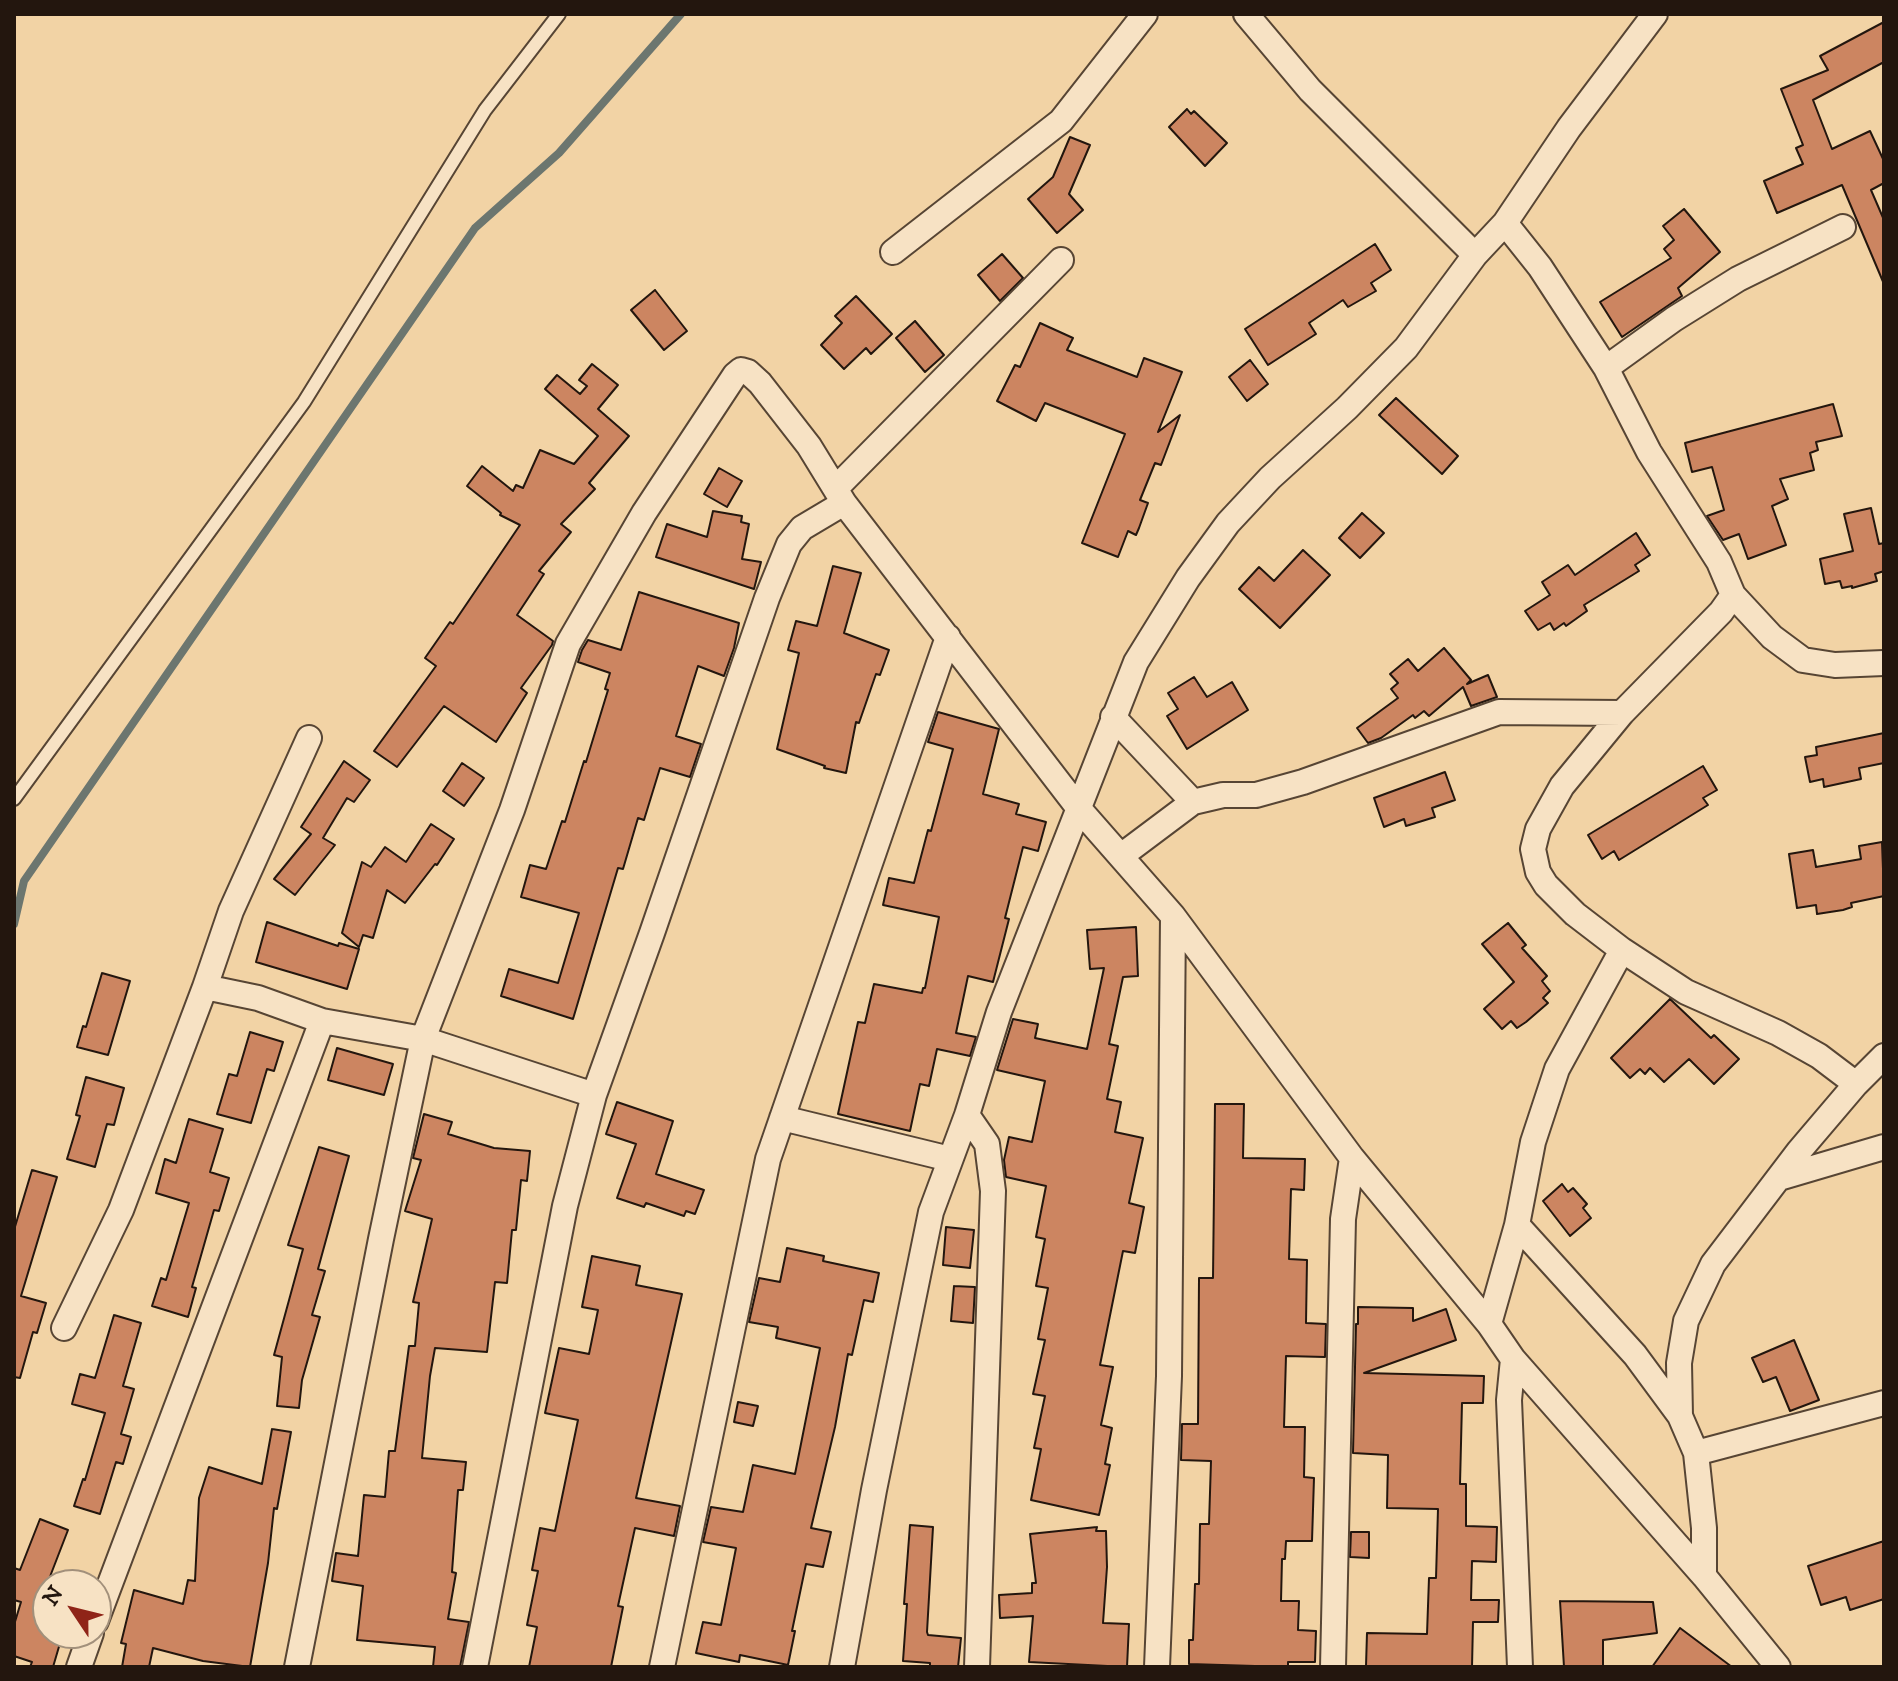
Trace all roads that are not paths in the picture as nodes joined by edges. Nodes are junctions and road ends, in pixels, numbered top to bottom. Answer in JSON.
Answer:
{"nodes":[{"id":1,"x":559,"y":14,"type":"edge"},
{"id":2,"x":1145,"y":14,"type":"edge"},
{"id":3,"x":1246,"y":14,"type":"edge"},
{"id":4,"x":1655,"y":14,"type":"edge"},
{"id":5,"x":1505,"y":223,"type":"junction"},
{"id":6,"x":1843,"y":227,"type":"dead end"},
{"id":7,"x":893,"y":252,"type":"dead end"},
{"id":8,"x":1475,"y":255,"type":"junction"},
{"id":9,"x":1061,"y":260,"type":"dead end"},
{"id":10,"x":1606,"y":368,"type":"junction"},
{"id":11,"x":840,"y":495,"type":"junction"},
{"id":12,"x":1733,"y":595,"type":"junction"},
{"id":13,"x":948,"y":637,"type":"junction"},
{"id":14,"x":1884,"y":663,"type":"edge"},
{"id":15,"x":1622,"y":713,"type":"junction"},
{"id":16,"x":1113,"y":717,"type":"junction"},
{"id":17,"x":309,"y":738,"type":"dead end"},
{"id":18,"x":14,"y":799,"type":"edge"},
{"id":19,"x":1193,"y":802,"type":"junction"},
{"id":20,"x":1080,"y":810,"type":"junction"},
{"id":21,"x":1121,"y":856,"type":"junction"},
{"id":22,"x":1173,"y":916,"type":"junction"},
{"id":23,"x":1622,"y":950,"type":"junction"},
{"id":24,"x":205,"y":987,"type":"junction"},
{"id":25,"x":322,"y":1021,"type":"junction"},
{"id":26,"x":423,"y":1039,"type":"junction"},
{"id":27,"x":1884,"y":1056,"type":"edge"},
{"id":28,"x":1856,"y":1084,"type":"junction"},
{"id":29,"x":594,"y":1095,"type":"junction"},
{"id":30,"x":967,"y":1115,"type":"junction"},
{"id":31,"x":782,"y":1118,"type":"junction"},
{"id":32,"x":1884,"y":1147,"type":"edge"},
{"id":33,"x":1352,"y":1158,"type":"junction"},
{"id":34,"x":950,"y":1159,"type":"junction"},
{"id":35,"x":1779,"y":1178,"type":"junction"},
{"id":36,"x":1517,"y":1225,"type":"junction"},
{"id":37,"x":1489,"y":1324,"type":"junction"},
{"id":38,"x":64,"y":1328,"type":"dead end"},
{"id":39,"x":1513,"y":1359,"type":"junction"},
{"id":40,"x":1884,"y":1403,"type":"edge"},
{"id":41,"x":1680,"y":1416,"type":"junction"},
{"id":42,"x":1696,"y":1453,"type":"junction"},
{"id":43,"x":1704,"y":1576,"type":"junction"},
{"id":44,"x":112,"y":1579,"type":"edge"},
{"id":45,"x":297,"y":1667,"type":"edge"},
{"id":46,"x":475,"y":1667,"type":"edge"},
{"id":47,"x":662,"y":1667,"type":"edge"},
{"id":48,"x":842,"y":1667,"type":"edge"},
{"id":49,"x":977,"y":1667,"type":"edge"},
{"id":50,"x":1157,"y":1667,"type":"edge"},
{"id":51,"x":1333,"y":1667,"type":"edge"},
{"id":52,"x":1520,"y":1667,"type":"edge"},
{"id":53,"x":1778,"y":1667,"type":"edge"}],
"edges":[{"from":1,"to":18,"type":"lane"},
{"from":2,"to":7,"type":"street"},
{"from":3,"to":8,"type":"street"},
{"from":4,"to":5,"type":"street"},
{"from":5,"to":8,"type":"street"},
{"from":5,"to":10,"type":"street"},
{"from":6,"to":10,"type":"street"},
{"from":8,"to":16,"type":"street"},
{"from":9,"to":11,"type":"street"},
{"from":10,"to":12,"type":"street"},
{"from":11,"to":13,"type":"street"},
{"from":11,"to":26,"type":"street"},
{"from":11,"to":29,"type":"street"},
{"from":12,"to":14,"type":"street"},
{"from":12,"to":15,"type":"street"},
{"from":13,"to":20,"type":"street"},
{"from":13,"to":31,"type":"street"},
{"from":15,"to":19,"type":"street"},
{"from":15,"to":23,"type":"street"},
{"from":16,"to":19,"type":"street"},
{"from":16,"to":20,"type":"street"},
{"from":17,"to":24,"type":"street"},
{"from":19,"to":21,"type":"street"},
{"from":20,"to":21,"type":"street"},
{"from":20,"to":30,"type":"street"},
{"from":21,"to":22,"type":"street"},
{"from":22,"to":33,"type":"street"},
{"from":22,"to":50,"type":"street"},
{"from":23,"to":28,"type":"street"},
{"from":23,"to":36,"type":"street"},
{"from":24,"to":25,"type":"street"},
{"from":24,"to":38,"type":"street"},
{"from":25,"to":26,"type":"street"},
{"from":25,"to":44,"type":"street"},
{"from":26,"to":29,"type":"street"},
{"from":26,"to":45,"type":"street"},
{"from":27,"to":28,"type":"street"},
{"from":28,"to":35,"type":"street"},
{"from":29,"to":46,"type":"street"},
{"from":30,"to":34,"type":"street"},
{"from":30,"to":49,"type":"street"},
{"from":31,"to":34,"type":"street"},
{"from":31,"to":47,"type":"street"},
{"from":32,"to":35,"type":"street"},
{"from":33,"to":37,"type":"street"},
{"from":33,"to":51,"type":"street"},
{"from":34,"to":48,"type":"street"},
{"from":35,"to":41,"type":"street"},
{"from":36,"to":37,"type":"street"},
{"from":36,"to":41,"type":"street"},
{"from":37,"to":39,"type":"street"},
{"from":39,"to":43,"type":"street"},
{"from":39,"to":52,"type":"street"},
{"from":40,"to":42,"type":"street"},
{"from":41,"to":42,"type":"street"},
{"from":42,"to":43,"type":"street"},
{"from":43,"to":53,"type":"street"}]}
